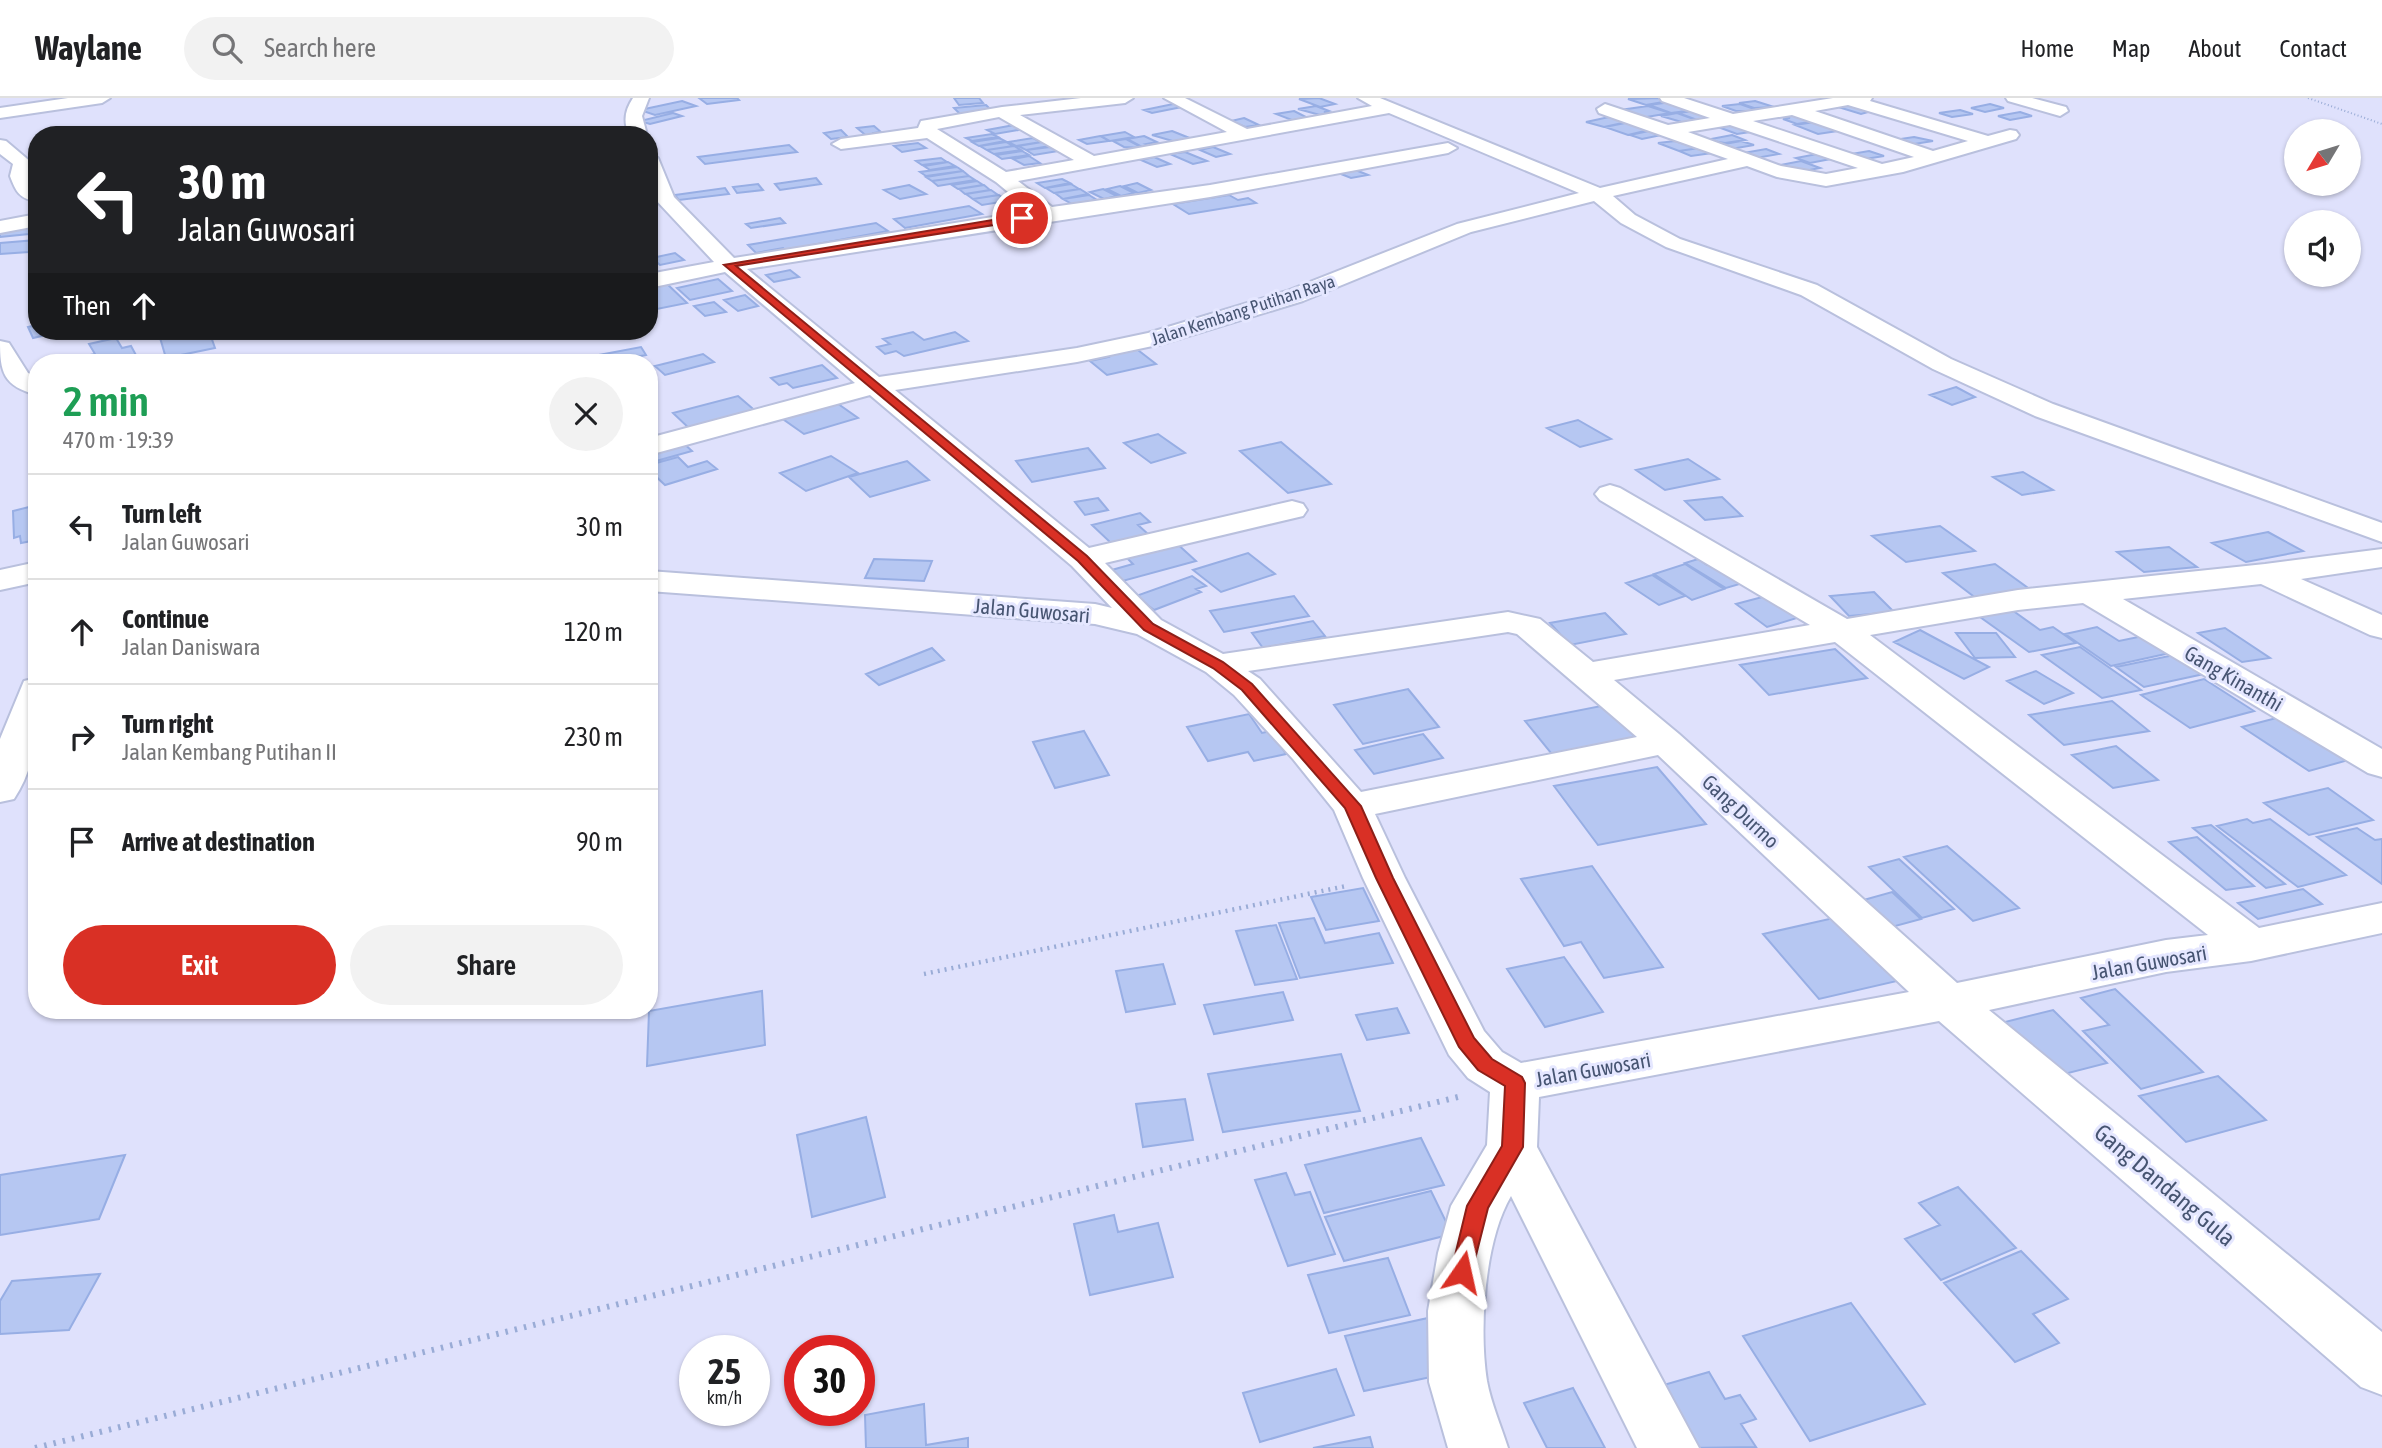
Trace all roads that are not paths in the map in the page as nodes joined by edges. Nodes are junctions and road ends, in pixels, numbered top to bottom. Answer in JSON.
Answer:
{"nodes":[{"id":1,"x":102,"y":98,"type":"edge"},
{"id":2,"x":647,"y":98,"type":"edge"},
{"id":3,"x":1018,"y":98,"type":"edge"},
{"id":4,"x":1101,"y":98,"type":"edge"},
{"id":5,"x":1125,"y":98,"type":"edge"},
{"id":6,"x":1172,"y":98,"type":"edge"},
{"id":7,"x":1366,"y":98,"type":"edge"},
{"id":8,"x":1668,"y":98,"type":"edge"},
{"id":9,"x":1757,"y":98,"type":"edge"},
{"id":10,"x":2014,"y":98,"type":"edge"},
{"id":11,"x":1852,"y":99,"type":"edge"},
{"id":12,"x":1079,"y":100,"type":"edge"},
{"id":13,"x":1291,"y":107,"type":"dead end"},
{"id":14,"x":1391,"y":108,"type":"junction"},
{"id":15,"x":1605,"y":109,"type":"dead end"},
{"id":16,"x":1792,"y":109,"type":"junction"},
{"id":17,"x":2060,"y":111,"type":"dead end"},
{"id":18,"x":1002,"y":112,"type":"junction"},
{"id":19,"x":0,"y":113,"type":"edge"},
{"id":20,"x":1731,"y":119,"type":"junction"},
{"id":21,"x":1114,"y":120,"type":"dead end"},
{"id":22,"x":1322,"y":120,"type":"junction"},
{"id":23,"x":634,"y":126,"type":"edge"},
{"id":24,"x":1667,"y":130,"type":"junction"},
{"id":25,"x":930,"y":132,"type":"junction"},
{"id":26,"x":1244,"y":134,"type":"junction"},
{"id":27,"x":2010,"y":135,"type":"dead end"},
{"id":28,"x":1147,"y":137,"type":"dead end"},
{"id":29,"x":1986,"y":141,"type":"junction"},
{"id":30,"x":841,"y":144,"type":"dead end"},
{"id":31,"x":0,"y":145,"type":"edge"},
{"id":32,"x":1169,"y":148,"type":"junction"},
{"id":33,"x":1448,"y":148,"type":"dead end"},
{"id":34,"x":1932,"y":157,"type":"junction"},
{"id":35,"x":1749,"y":160,"type":"junction"},
{"id":36,"x":1091,"y":162,"type":"junction"},
{"id":37,"x":1882,"y":170,"type":"junction"},
{"id":38,"x":1003,"y":178,"type":"junction"},
{"id":39,"x":28,"y":193,"type":"edge"},
{"id":40,"x":1598,"y":194,"type":"junction"},
{"id":41,"x":660,"y":207,"type":"edge"},
{"id":42,"x":1048,"y":214,"type":"junction"},
{"id":43,"x":28,"y":222,"type":"edge"},
{"id":44,"x":0,"y":227,"type":"edge"},
{"id":45,"x":28,"y":238,"type":"edge"},
{"id":46,"x":0,"y":240,"type":"edge"},
{"id":47,"x":729,"y":265,"type":"junction"},
{"id":48,"x":658,"y":279,"type":"edge"},
{"id":49,"x":0,"y":348,"type":"edge"},
{"id":50,"x":28,"y":382,"type":"edge"},
{"id":51,"x":877,"y":385,"type":"junction"},
{"id":52,"x":658,"y":445,"type":"edge"},
{"id":53,"x":1610,"y":494,"type":"dead end"},
{"id":54,"x":1292,"y":510,"type":"dead end"},
{"id":55,"x":2382,"y":533,"type":"edge"},
{"id":56,"x":2382,"y":558,"type":"edge"},
{"id":57,"x":1083,"y":559,"type":"junction"},
{"id":58,"x":28,"y":574,"type":"edge"},
{"id":59,"x":2265,"y":574,"type":"junction"},
{"id":60,"x":0,"y":580,"type":"edge"},
{"id":61,"x":658,"y":582,"type":"edge"},
{"id":62,"x":2086,"y":591,"type":"junction"},
{"id":63,"x":1149,"y":627,"type":"junction"},
{"id":64,"x":2382,"y":628,"type":"edge"},
{"id":65,"x":1840,"y":629,"type":"junction"},
{"id":66,"x":1218,"y":665,"type":"junction"},
{"id":67,"x":1587,"y":674,"type":"junction"},
{"id":68,"x":28,"y":714,"type":"edge"},
{"id":69,"x":1666,"y":742,"type":"junction"},
{"id":70,"x":2382,"y":765,"type":"edge"},
{"id":71,"x":0,"y":790,"type":"edge"},
{"id":72,"x":1352,"y":806,"type":"junction"},
{"id":73,"x":2382,"y":918,"type":"edge"},
{"id":74,"x":2251,"y":945,"type":"junction"},
{"id":75,"x":1948,"y":1002,"type":"junction"},
{"id":76,"x":1515,"y":1083,"type":"junction"},
{"id":77,"x":1513,"y":1147,"type":"junction"},
{"id":78,"x":2382,"y":1368,"type":"edge"},
{"id":79,"x":1478,"y":1448,"type":"edge"},
{"id":80,"x":1669,"y":1448,"type":"edge"}],
"edges":[{"from":1,"to":19,"type":"street"},
{"from":2,"to":23,"type":"street"},
{"from":3,"to":12,"type":"street"},
{"from":4,"to":12,"type":"street"},
{"from":5,"to":12,"type":"street"},
{"from":6,"to":26,"type":"street"},
{"from":7,"to":14,"type":"street"},
{"from":8,"to":20,"type":"street"},
{"from":9,"to":16,"type":"street"},
{"from":10,"to":17,"type":"street"},
{"from":11,"to":16,"type":"street"},
{"from":11,"to":29,"type":"street"},
{"from":12,"to":18,"type":"street"},
{"from":12,"to":21,"type":"street"},
{"from":13,"to":22,"type":"street"},
{"from":14,"to":22,"type":"street"},
{"from":14,"to":40,"type":"street"},
{"from":15,"to":24,"type":"street"},
{"from":16,"to":20,"type":"street"},
{"from":16,"to":34,"type":"street"},
{"from":18,"to":25,"type":"street"},
{"from":18,"to":36,"type":"street"},
{"from":20,"to":24,"type":"street"},
{"from":20,"to":37,"type":"street"},
{"from":22,"to":26,"type":"street"},
{"from":24,"to":35,"type":"street"},
{"from":25,"to":30,"type":"street"},
{"from":25,"to":38,"type":"street"},
{"from":26,"to":32,"type":"street"},
{"from":27,"to":29,"type":"street"},
{"from":28,"to":32,"type":"street"},
{"from":29,"to":34,"type":"street"},
{"from":31,"to":39,"type":"street"},
{"from":32,"to":36,"type":"street"},
{"from":33,"to":42,"type":"street"},
{"from":34,"to":37,"type":"street"},
{"from":35,"to":37,"type":"street"},
{"from":35,"to":40,"type":"street","name":"Jalan Kembang Putihan Raya"},
{"from":36,"to":38,"type":"street"},
{"from":38,"to":42,"type":"street"},
{"from":40,"to":51,"type":"street","name":"Jalan Kembang Putihan Raya"},
{"from":40,"to":55,"type":"street"},
{"from":41,"to":47,"type":"street"},
{"from":42,"to":47,"type":"street"},
{"from":43,"to":44,"type":"street"},
{"from":45,"to":46,"type":"street"},
{"from":47,"to":48,"type":"street"},
{"from":47,"to":51,"type":"street"},
{"from":49,"to":50,"type":"street"},
{"from":51,"to":52,"type":"street","name":"Jalan Kembang Putihan Raya"},
{"from":51,"to":57,"type":"street"},
{"from":53,"to":65,"type":"street"},
{"from":54,"to":57,"type":"street"},
{"from":56,"to":59,"type":"street"},
{"from":57,"to":63,"type":"street"},
{"from":58,"to":60,"type":"street"},
{"from":59,"to":62,"type":"street"},
{"from":59,"to":64,"type":"street"},
{"from":61,"to":63,"type":"street","name":"Jalan Guwosari"},
{"from":62,"to":65,"type":"street"},
{"from":62,"to":70,"type":"street","name":"Gang Kinanthi"},
{"from":63,"to":66,"type":"street","name":"Jalan Guwosari"},
{"from":65,"to":67,"type":"street"},
{"from":65,"to":74,"type":"street"},
{"from":66,"to":67,"type":"street","name":"Gang Durmo"},
{"from":66,"to":72,"type":"street","name":"Jalan Guwosari"},
{"from":67,"to":69,"type":"street","name":"Gang Durmo"},
{"from":68,"to":71,"type":"street"},
{"from":69,"to":72,"type":"street"},
{"from":69,"to":75,"type":"street","name":"Gang Durmo"},
{"from":72,"to":76,"type":"street","name":"Jalan Guwosari"},
{"from":73,"to":74,"type":"street","name":"Jalan Guwosari"},
{"from":74,"to":75,"type":"street","name":"Jalan Guwosari"},
{"from":75,"to":76,"type":"street","name":"Jalan Guwosari"},
{"from":75,"to":78,"type":"street","name":"Gang Dandang Gula"},
{"from":76,"to":77,"type":"street"},
{"from":77,"to":79,"type":"street"},
{"from":77,"to":80,"type":"street"}]}
